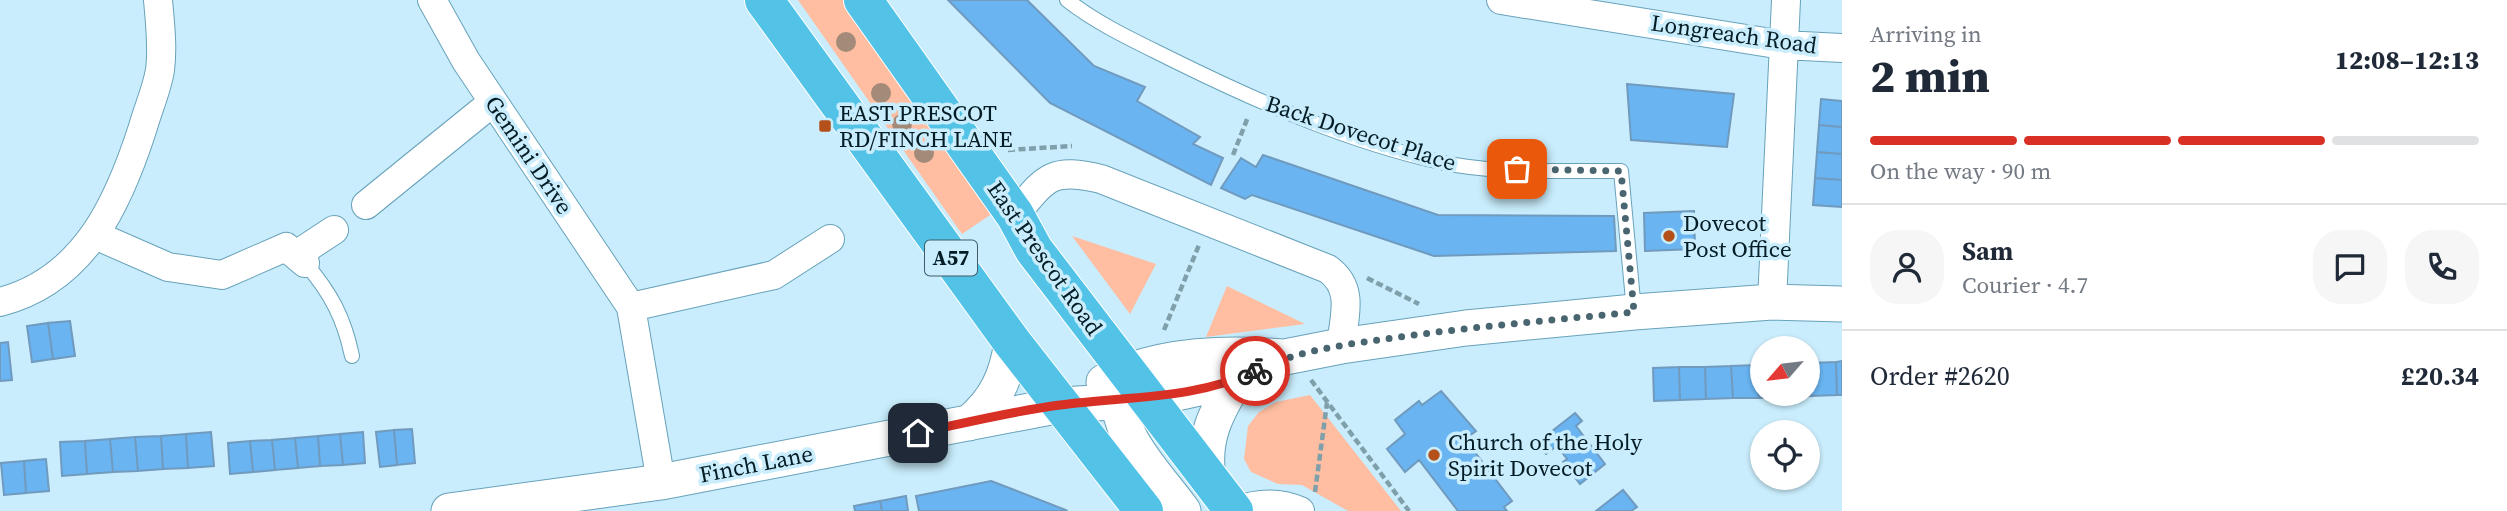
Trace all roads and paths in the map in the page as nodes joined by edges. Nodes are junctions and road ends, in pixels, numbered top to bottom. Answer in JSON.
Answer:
{"nodes":[{"id":1,"x":158,"y":0,"type":"edge"},
{"id":2,"x":432,"y":0,"type":"edge"},
{"id":3,"x":764,"y":0,"type":"edge"},
{"id":4,"x":863,"y":0,"type":"edge"},
{"id":5,"x":1067,"y":0,"type":"edge"},
{"id":6,"x":1502,"y":0,"type":"edge"},
{"id":7,"x":1786,"y":0,"type":"edge"},
{"id":8,"x":1783,"y":44,"type":"junction"},
{"id":9,"x":1842,"y":48,"type":"edge"},
{"id":10,"x":1254,"y":99,"type":"junction"},
{"id":11,"x":493,"y":102,"type":"junction"},
{"id":12,"x":1233,"y":155,"type":"dead end"},
{"id":13,"x":366,"y":205,"type":"dead end"},
{"id":14,"x":1015,"y":215,"type":"junction"},
{"id":15,"x":1209,"y":222,"type":"junction"},
{"id":16,"x":334,"y":230,"type":"dead end"},
{"id":17,"x":95,"y":236,"type":"junction"},
{"id":18,"x":830,"y":239,"type":"dead end"},
{"id":19,"x":301,"y":259,"type":"junction"},
{"id":20,"x":0,"y":302,"type":"edge"},
{"id":21,"x":1772,"y":302,"type":"junction"},
{"id":22,"x":1842,"y":304,"type":"edge"},
{"id":23,"x":631,"y":307,"type":"junction"},
{"id":24,"x":1634,"y":312,"type":"junction"},
{"id":25,"x":1159,"y":341,"type":"dead end"},
{"id":26,"x":1012,"y":342,"type":"junction"},
{"id":27,"x":1342,"y":345,"type":"junction"},
{"id":28,"x":352,"y":356,"type":"dead end"},
{"id":29,"x":1289,"y":356,"type":"junction"},
{"id":30,"x":1236,"y":380,"type":"junction"},
{"id":31,"x":1129,"y":391,"type":"junction"},
{"id":32,"x":1328,"y":402,"type":"junction"},
{"id":33,"x":1061,"y":405,"type":"junction"},
{"id":34,"x":969,"y":423,"type":"junction"},
{"id":35,"x":1208,"y":477,"type":"junction"},
{"id":36,"x":661,"y":482,"type":"junction"},
{"id":37,"x":1307,"y":504,"type":"edge"},
{"id":38,"x":488,"y":509,"type":"edge"},
{"id":39,"x":449,"y":511,"type":"edge"},
{"id":40,"x":1143,"y":511,"type":"edge"},
{"id":41,"x":1183,"y":511,"type":"edge"},
{"id":42,"x":1234,"y":511,"type":"edge"},
{"id":43,"x":1409,"y":511,"type":"edge"}],
"edges":[{"from":1,"to":17,"type":"street"},
{"from":2,"to":11,"type":"street","name":"Gemini Drive"},
{"from":3,"to":26,"type":"highway","number":"A57"},
{"from":4,"to":14,"type":"highway","name":"East Prescot Road"},
{"from":5,"to":10,"type":"lane","name":"Back Dovecot Place"},
{"from":6,"to":8,"type":"street","name":"Longreach Road"},
{"from":7,"to":8,"type":"street"},
{"from":8,"to":9,"type":"street","name":"Longreach Road"},
{"from":8,"to":21,"type":"street"},
{"from":10,"to":12,"type":"path"},
{"from":10,"to":24,"type":"lane","name":"Back Dovecot Place"},
{"from":11,"to":13,"type":"street"},
{"from":11,"to":23,"type":"street","name":"Gemini Drive"},
{"from":14,"to":15,"type":"street"},
{"from":14,"to":31,"type":"highway","name":"East Prescot Road"},
{"from":15,"to":25,"type":"path"},
{"from":15,"to":27,"type":"street"},
{"from":16,"to":19,"type":"street"},
{"from":17,"to":19,"type":"street"},
{"from":17,"to":20,"type":"street"},
{"from":18,"to":23,"type":"street"},
{"from":19,"to":28,"type":"lane"},
{"from":21,"to":22,"type":"street"},
{"from":21,"to":24,"type":"street"},
{"from":23,"to":36,"type":"street","name":"Gemini Drive"},
{"from":24,"to":27,"type":"street"},
{"from":26,"to":33,"type":"highway","number":"A57"},
{"from":26,"to":34,"type":"street"},
{"from":27,"to":29,"type":"street"},
{"from":29,"to":30,"type":"street"},
{"from":29,"to":31,"type":"street"},
{"from":29,"to":32,"type":"path"},
{"from":30,"to":31,"type":"street"},
{"from":30,"to":35,"type":"street"},
{"from":31,"to":33,"type":"street","name":"Finch Lane"},
{"from":31,"to":35,"type":"highway","name":"East Prescot Road"},
{"from":31,"to":41,"type":"street"},
{"from":32,"to":37,"type":"path"},
{"from":32,"to":43,"type":"path"},
{"from":33,"to":34,"type":"street","name":"Finch Lane"},
{"from":33,"to":40,"type":"highway","number":"A57"},
{"from":34,"to":36,"type":"street","name":"Finch Lane"},
{"from":35,"to":42,"type":"highway","name":"East Prescot Road"},
{"from":36,"to":38,"type":"street","name":"Finch Lane"},
{"from":37,"to":42,"type":"street","name":"East Prescot Road"},
{"from":38,"to":39,"type":"street","name":"Finch Lane"}]}
